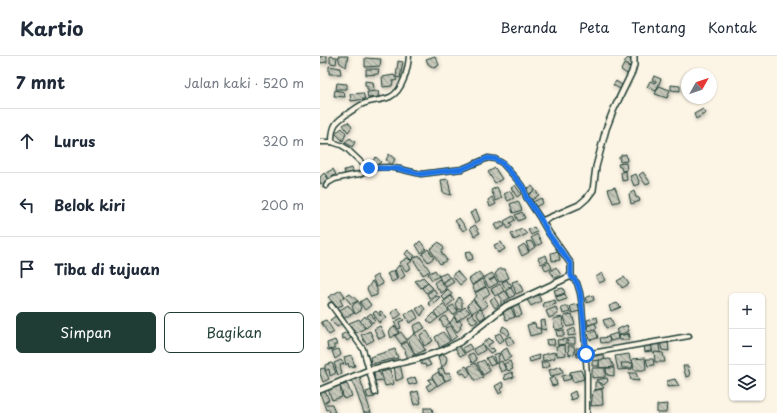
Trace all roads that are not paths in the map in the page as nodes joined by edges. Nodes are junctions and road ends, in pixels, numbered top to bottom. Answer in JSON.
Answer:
{"nodes":[{"id":1,"x":409,"y":56,"type":"edge"},
{"id":2,"x":634,"y":56,"type":"edge"},
{"id":3,"x":320,"y":142,"type":"edge"},
{"id":4,"x":332,"y":142,"type":"junction"},
{"id":5,"x":372,"y":168,"type":"junction"},
{"id":6,"x":326,"y":186,"type":"dead end"},
{"id":7,"x":542,"y":221,"type":"junction"},
{"id":8,"x":571,"y":276,"type":"junction"},
{"id":9,"x":331,"y":305,"type":"dead end"},
{"id":10,"x":689,"y":336,"type":"dead end"},
{"id":11,"x":586,"y":354,"type":"junction"},
{"id":12,"x":369,"y":370,"type":"junction"},
{"id":13,"x":320,"y":390,"type":"edge"},
{"id":14,"x":375,"y":393,"type":"dead end"},
{"id":15,"x":587,"y":413,"type":"edge"}],
"edges":[{"from":1,"to":4,"type":"street"},
{"from":2,"to":7,"type":"street"},
{"from":3,"to":4,"type":"street"},
{"from":4,"to":5,"type":"street"},
{"from":5,"to":6,"type":"street"},
{"from":5,"to":7,"type":"street"},
{"from":7,"to":8,"type":"street"},
{"from":8,"to":11,"type":"street"},
{"from":8,"to":12,"type":"street"},
{"from":9,"to":12,"type":"street"},
{"from":10,"to":11,"type":"street"},
{"from":11,"to":15,"type":"street"},
{"from":12,"to":13,"type":"street"},
{"from":12,"to":14,"type":"street"}]}
